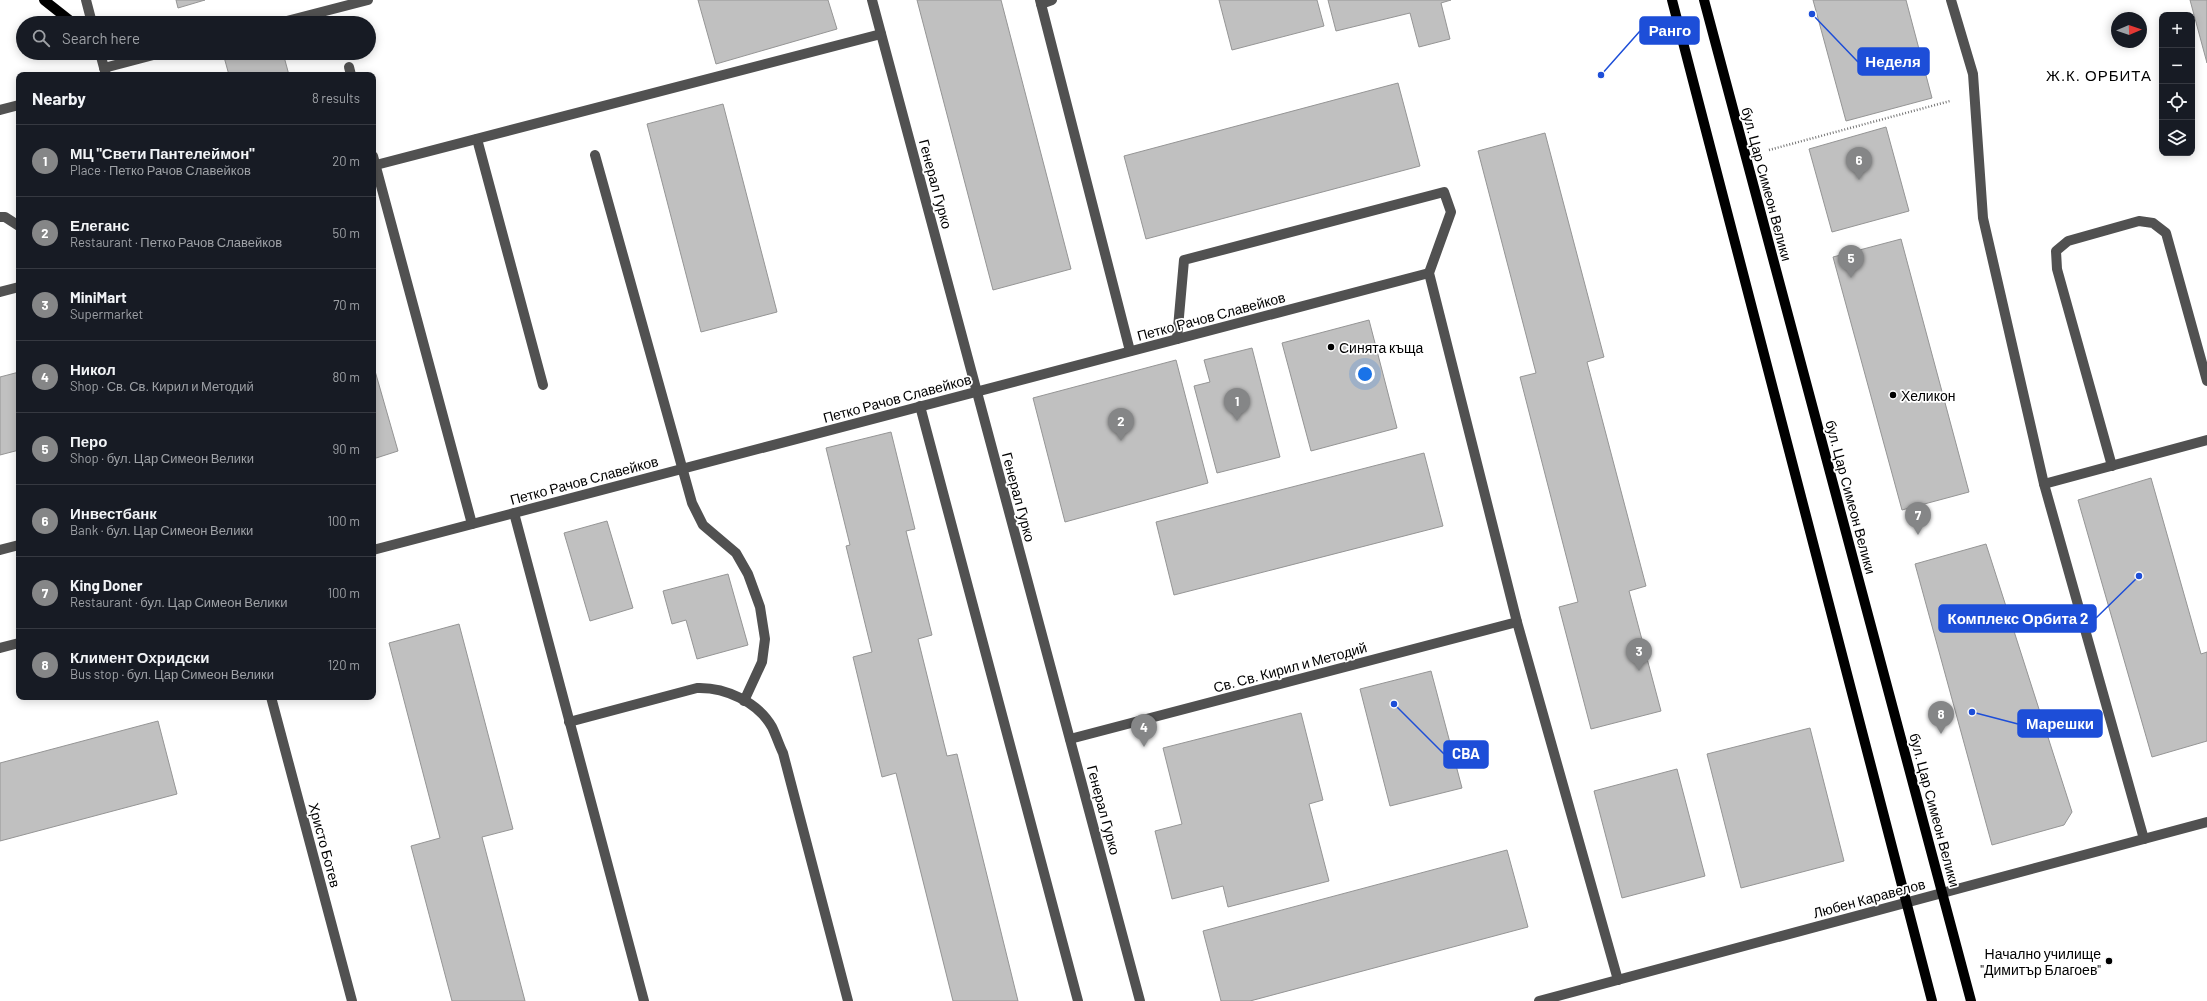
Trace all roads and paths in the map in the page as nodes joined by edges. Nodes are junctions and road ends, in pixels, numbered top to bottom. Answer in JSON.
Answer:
{"nodes":[{"id":1,"x":44,"y":0,"type":"edge"},
{"id":2,"x":86,"y":0,"type":"edge"},
{"id":3,"x":368,"y":0,"type":"edge"},
{"id":4,"x":872,"y":0,"type":"edge"},
{"id":5,"x":1052,"y":0,"type":"edge"},
{"id":6,"x":1672,"y":0,"type":"edge"},
{"id":7,"x":1704,"y":0,"type":"edge"},
{"id":8,"x":1951,"y":0,"type":"edge"},
{"id":9,"x":1041,"y":2,"type":"edge"},
{"id":10,"x":64,"y":16,"type":"edge"},
{"id":11,"x":90,"y":16,"type":"edge"},
{"id":12,"x":306,"y":16,"type":"edge"},
{"id":13,"x":881,"y":34,"type":"junction"},
{"id":14,"x":102,"y":60,"type":"edge"},
{"id":15,"x":140,"y":60,"type":"edge"},
{"id":16,"x":105,"y":71,"type":"edge"},
{"id":17,"x":1974,"y":94,"type":"junction"},
{"id":18,"x":16,"y":106,"type":"edge"},
{"id":19,"x":0,"y":110,"type":"edge"},
{"id":20,"x":477,"y":139,"type":"junction"},
{"id":21,"x":595,"y":155,"type":"dead end"},
{"id":22,"x":1746,"y":157,"type":"junction"},
{"id":23,"x":376,"y":160,"type":"edge"},
{"id":24,"x":376,"y":167,"type":"edge"},
{"id":25,"x":0,"y":217,"type":"edge"},
{"id":26,"x":16,"y":224,"type":"edge"},
{"id":27,"x":1429,"y":273,"type":"junction"},
{"id":28,"x":16,"y":288,"type":"edge"},
{"id":29,"x":0,"y":292,"type":"edge"},
{"id":30,"x":1176,"y":339,"type":"junction"},
{"id":31,"x":1130,"y":351,"type":"junction"},
{"id":32,"x":2207,"y":380,"type":"edge"},
{"id":33,"x":543,"y":385,"type":"dead end"},
{"id":34,"x":977,"y":392,"type":"junction"},
{"id":35,"x":920,"y":406,"type":"junction"},
{"id":36,"x":2207,"y":440,"type":"edge"},
{"id":37,"x":2112,"y":466,"type":"junction"},
{"id":38,"x":682,"y":469,"type":"junction"},
{"id":39,"x":2044,"y":484,"type":"junction"},
{"id":40,"x":514,"y":513,"type":"junction"},
{"id":41,"x":472,"y":524,"type":"junction"},
{"id":42,"x":16,"y":546,"type":"edge"},
{"id":43,"x":376,"y":549,"type":"edge"},
{"id":44,"x":0,"y":550,"type":"edge"},
{"id":45,"x":1517,"y":622,"type":"junction"},
{"id":46,"x":16,"y":644,"type":"edge"},
{"id":47,"x":0,"y":648,"type":"edge"},
{"id":48,"x":272,"y":700,"type":"edge"},
{"id":49,"x":744,"y":701,"type":"junction"},
{"id":50,"x":569,"y":722,"type":"junction"},
{"id":51,"x":1070,"y":739,"type":"junction"},
{"id":52,"x":2207,"y":822,"type":"edge"},
{"id":53,"x":2144,"y":839,"type":"junction"},
{"id":54,"x":1942,"y":893,"type":"junction"},
{"id":55,"x":1907,"y":903,"type":"junction"},
{"id":56,"x":1618,"y":980,"type":"junction"},
{"id":57,"x":352,"y":1001,"type":"edge"},
{"id":58,"x":644,"y":1001,"type":"edge"},
{"id":59,"x":848,"y":1001,"type":"edge"},
{"id":60,"x":1078,"y":1001,"type":"edge"},
{"id":61,"x":1140,"y":1001,"type":"edge"},
{"id":62,"x":1539,"y":1001,"type":"edge"},
{"id":63,"x":1932,"y":1001,"type":"edge"},
{"id":64,"x":1972,"y":1001,"type":"edge"}],
"edges":[{"from":1,"to":10,"type":"main road"},
{"from":2,"to":11,"type":"street"},
{"from":3,"to":12,"type":"street"},
{"from":4,"to":13,"type":"street","name":"Генерал Гурко"},
{"from":5,"to":9,"type":"street"},
{"from":6,"to":55,"type":"main road"},
{"from":7,"to":22,"type":"main road","name":"бул. Цар Симеон Велики"},
{"from":8,"to":17,"type":"street"},
{"from":9,"to":31,"type":"street"},
{"from":13,"to":20,"type":"street"},
{"from":13,"to":34,"type":"street","name":"Генерал Гурко"},
{"from":14,"to":16,"type":"street"},
{"from":15,"to":16,"type":"street"},
{"from":17,"to":22,"type":"path"},
{"from":17,"to":39,"type":"street"},
{"from":18,"to":19,"type":"street"},
{"from":20,"to":23,"type":"street"},
{"from":20,"to":33,"type":"street"},
{"from":21,"to":38,"type":"street"},
{"from":22,"to":54,"type":"main road","name":"бул. Цар Симеон Велики"},
{"from":24,"to":41,"type":"street"},
{"from":25,"to":26,"type":"street"},
{"from":27,"to":30,"type":"street","name":"Петко Рачов Славейков"},
{"from":27,"to":30,"type":"street"},
{"from":27,"to":45,"type":"street"},
{"from":28,"to":29,"type":"street"},
{"from":30,"to":31,"type":"street","name":"Петко Рачов Славейков"},
{"from":31,"to":34,"type":"street","name":"Петко Рачов Славейков"},
{"from":32,"to":37,"type":"street"},
{"from":34,"to":35,"type":"street","name":"Петко Рачов Славейков"},
{"from":34,"to":51,"type":"street","name":"Генерал Гурко"},
{"from":35,"to":38,"type":"street","name":"Петко Рачов Славейков"},
{"from":35,"to":60,"type":"street"},
{"from":36,"to":37,"type":"street"},
{"from":37,"to":39,"type":"street"},
{"from":38,"to":40,"type":"street","name":"Петко Рачов Славейков"},
{"from":38,"to":49,"type":"street"},
{"from":39,"to":53,"type":"street"},
{"from":40,"to":41,"type":"street","name":"Петко Рачов Славейков"},
{"from":40,"to":50,"type":"street"},
{"from":41,"to":43,"type":"street","name":"Петко Рачов Славейков"},
{"from":42,"to":44,"type":"street"},
{"from":45,"to":51,"type":"street","name":"Св. Св. Кирил и Методий"},
{"from":45,"to":56,"type":"street"},
{"from":46,"to":47,"type":"street"},
{"from":48,"to":57,"type":"street","name":"Христо Ботев"},
{"from":49,"to":50,"type":"street"},
{"from":49,"to":59,"type":"street"},
{"from":50,"to":58,"type":"street"},
{"from":51,"to":61,"type":"street","name":"Генерал Гурко"},
{"from":52,"to":53,"type":"street","name":"Любен Каравелов"},
{"from":53,"to":54,"type":"street","name":"Любен Каравелов"},
{"from":54,"to":55,"type":"street","name":"Любен Каравелов"},
{"from":54,"to":64,"type":"main road","name":"бул. Цар Симеон Велики"},
{"from":55,"to":56,"type":"street","name":"Любен Каравелов"},
{"from":55,"to":63,"type":"main road"},
{"from":56,"to":62,"type":"street","name":"Любен Каравелов"}]}
